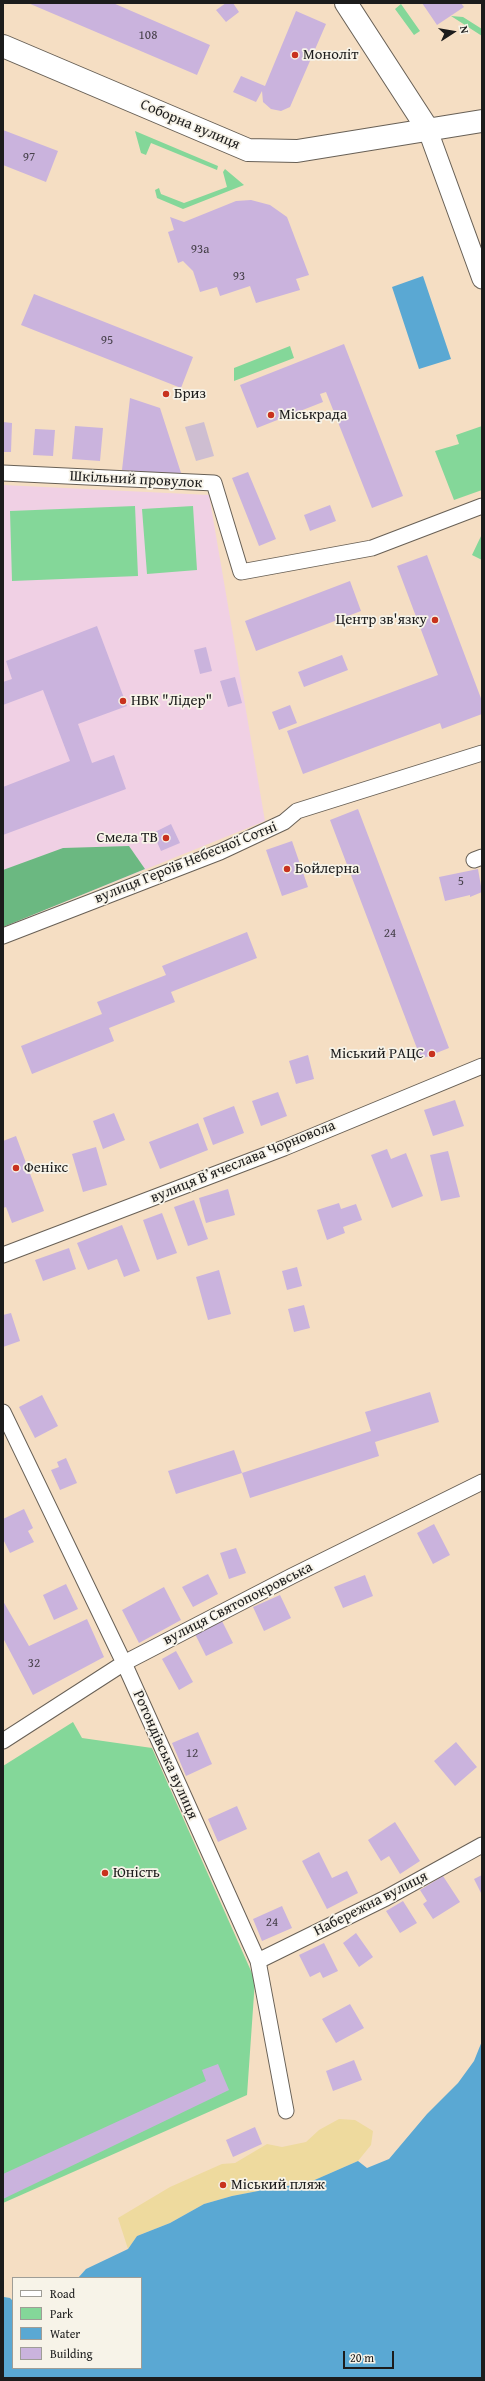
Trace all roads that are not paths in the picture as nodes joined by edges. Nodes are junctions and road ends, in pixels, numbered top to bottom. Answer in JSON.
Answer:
{"nodes":[{"id":1,"x":346,"y":3,"type":"edge"},
{"id":2,"x":3,"y":46,"type":"edge"},
{"id":3,"x":482,"y":121,"type":"edge"},
{"id":4,"x":427,"y":128,"type":"junction"},
{"id":5,"x":482,"y":279,"type":"edge"},
{"id":6,"x":3,"y":473,"type":"edge"},
{"id":7,"x":482,"y":506,"type":"edge"},
{"id":8,"x":482,"y":753,"type":"edge"},
{"id":9,"x":3,"y":936,"type":"edge"},
{"id":10,"x":482,"y":1066,"type":"edge"},
{"id":11,"x":3,"y":1255,"type":"edge"},
{"id":12,"x":3,"y":1412,"type":"edge"},
{"id":13,"x":482,"y":1482,"type":"edge"},
{"id":14,"x":124,"y":1663,"type":"junction"},
{"id":15,"x":3,"y":1741,"type":"edge"},
{"id":16,"x":482,"y":1845,"type":"edge"},
{"id":17,"x":258,"y":1961,"type":"junction"},
{"id":18,"x":286,"y":2111,"type":"dead end"}],
"edges":[{"from":1,"to":4,"type":"main road"},
{"from":2,"to":4,"type":"main road","name":"Соборна вулиця"},
{"from":3,"to":4,"type":"main road","name":"Соборна вулиця"},
{"from":4,"to":5,"type":"street"},
{"from":6,"to":7,"type":"street","name":"Шкільний провулок"},
{"from":8,"to":9,"type":"street","name":"вулиця Героїв Небесної Сотні"},
{"from":10,"to":11,"type":"street","name":"вулиця Вʼячеслава Чорновола"},
{"from":12,"to":14,"type":"street","name":"Ротондівська вулиця"},
{"from":13,"to":14,"type":"street","name":"вулиця Святопокровська"},
{"from":14,"to":15,"type":"street","name":"вулиця Святопокровська"},
{"from":14,"to":17,"type":"street","name":"Ротондівська вулиця"},
{"from":16,"to":17,"type":"street","name":"Набережна вулиця"},
{"from":17,"to":18,"type":"street","name":"Ротондівська вулиця"}]}
